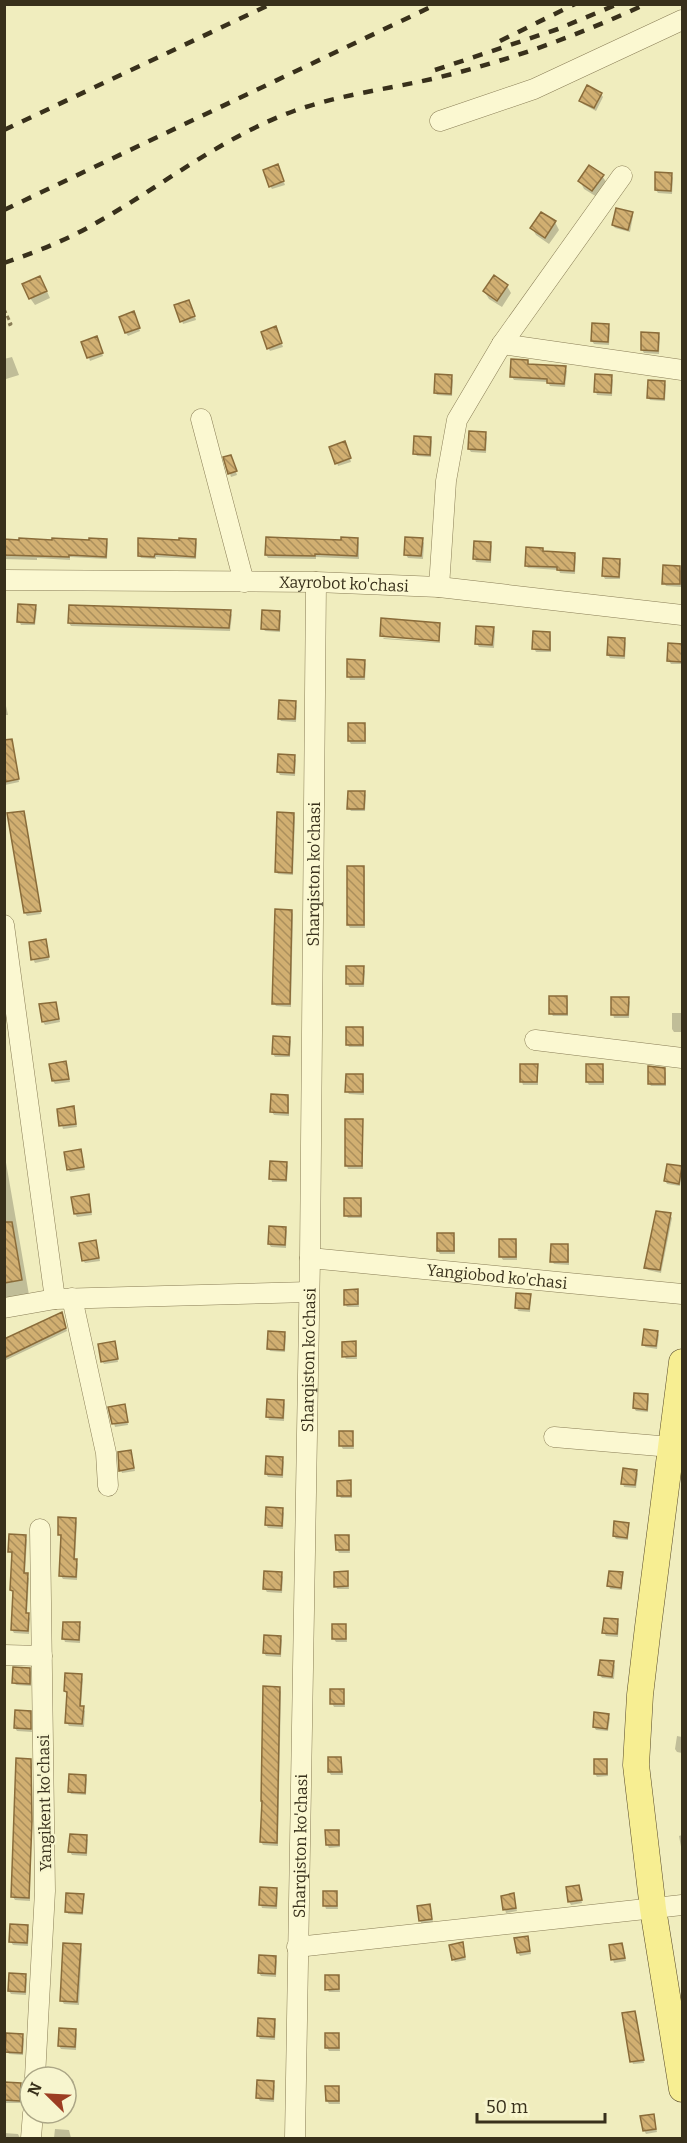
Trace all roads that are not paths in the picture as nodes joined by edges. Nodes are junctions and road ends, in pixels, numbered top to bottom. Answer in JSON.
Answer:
{"nodes":[{"id":1,"x":682,"y":20,"type":"edge"},
{"id":2,"x":440,"y":121,"type":"dead end"},
{"id":3,"x":622,"y":176,"type":"dead end"},
{"id":4,"x":502,"y":344,"type":"junction"},
{"id":5,"x":682,"y":370,"type":"edge"},
{"id":6,"x":201,"y":419,"type":"dead end"},
{"id":7,"x":4,"y":580,"type":"edge"},
{"id":8,"x":244,"y":582,"type":"junction"},
{"id":9,"x":316,"y":582,"type":"junction"},
{"id":10,"x":440,"y":587,"type":"junction"},
{"id":11,"x":682,"y":615,"type":"edge"},
{"id":12,"x":4,"y":925,"type":"edge"},
{"id":13,"x":535,"y":1040,"type":"dead end"},
{"id":14,"x":682,"y":1058,"type":"edge"},
{"id":15,"x":310,"y":1258,"type":"junction"},
{"id":16,"x":309,"y":1292,"type":"junction"},
{"id":17,"x":682,"y":1294,"type":"edge"},
{"id":18,"x":63,"y":1298,"type":"junction"},
{"id":19,"x":4,"y":1308,"type":"edge"},
{"id":20,"x":682,"y":1362,"type":"edge"},
{"id":21,"x":554,"y":1437,"type":"dead end"},
{"id":22,"x":671,"y":1447,"type":"junction"},
{"id":23,"x":108,"y":1486,"type":"dead end"},
{"id":24,"x":40,"y":1529,"type":"dead end"},
{"id":25,"x":4,"y":1655,"type":"edge"},
{"id":26,"x":42,"y":1656,"type":"junction"},
{"id":27,"x":682,"y":1905,"type":"edge"},
{"id":28,"x":653,"y":1909,"type":"junction"},
{"id":29,"x":297,"y":1947,"type":"junction"},
{"id":30,"x":36,"y":2065,"type":"edge"},
{"id":31,"x":682,"y":2089,"type":"edge"},
{"id":32,"x":295,"y":2139,"type":"edge"}],
"edges":[{"from":1,"to":2,"type":"street"},
{"from":3,"to":4,"type":"street"},
{"from":4,"to":5,"type":"street"},
{"from":4,"to":10,"type":"street"},
{"from":6,"to":8,"type":"street"},
{"from":7,"to":8,"type":"street","name":"Xayrobot ko'chasi"},
{"from":8,"to":9,"type":"street","name":"Xayrobot ko'chasi"},
{"from":9,"to":10,"type":"street","name":"Xayrobot ko'chasi"},
{"from":9,"to":15,"type":"street","name":"Sharqiston ko'chasi"},
{"from":10,"to":11,"type":"street","name":"Xayrobot ko'chasi"},
{"from":12,"to":18,"type":"street"},
{"from":13,"to":14,"type":"street"},
{"from":15,"to":16,"type":"street","name":"Sharqiston ko'chasi"},
{"from":15,"to":17,"type":"street","name":"Yangiobod ko'chasi"},
{"from":16,"to":18,"type":"street"},
{"from":16,"to":29,"type":"street","name":"Sharqiston ko'chasi"},
{"from":18,"to":19,"type":"street"},
{"from":18,"to":23,"type":"street"},
{"from":20,"to":22,"type":"main road"},
{"from":21,"to":22,"type":"street"},
{"from":22,"to":28,"type":"main road"},
{"from":24,"to":26,"type":"street","name":"Yangikent ko'chasi"},
{"from":25,"to":26,"type":"street"},
{"from":26,"to":30,"type":"street","name":"Yangikent ko'chasi"},
{"from":27,"to":28,"type":"street"},
{"from":28,"to":29,"type":"street"},
{"from":28,"to":31,"type":"main road"},
{"from":29,"to":32,"type":"street","name":"Sharqiston ko'chasi"}]}
